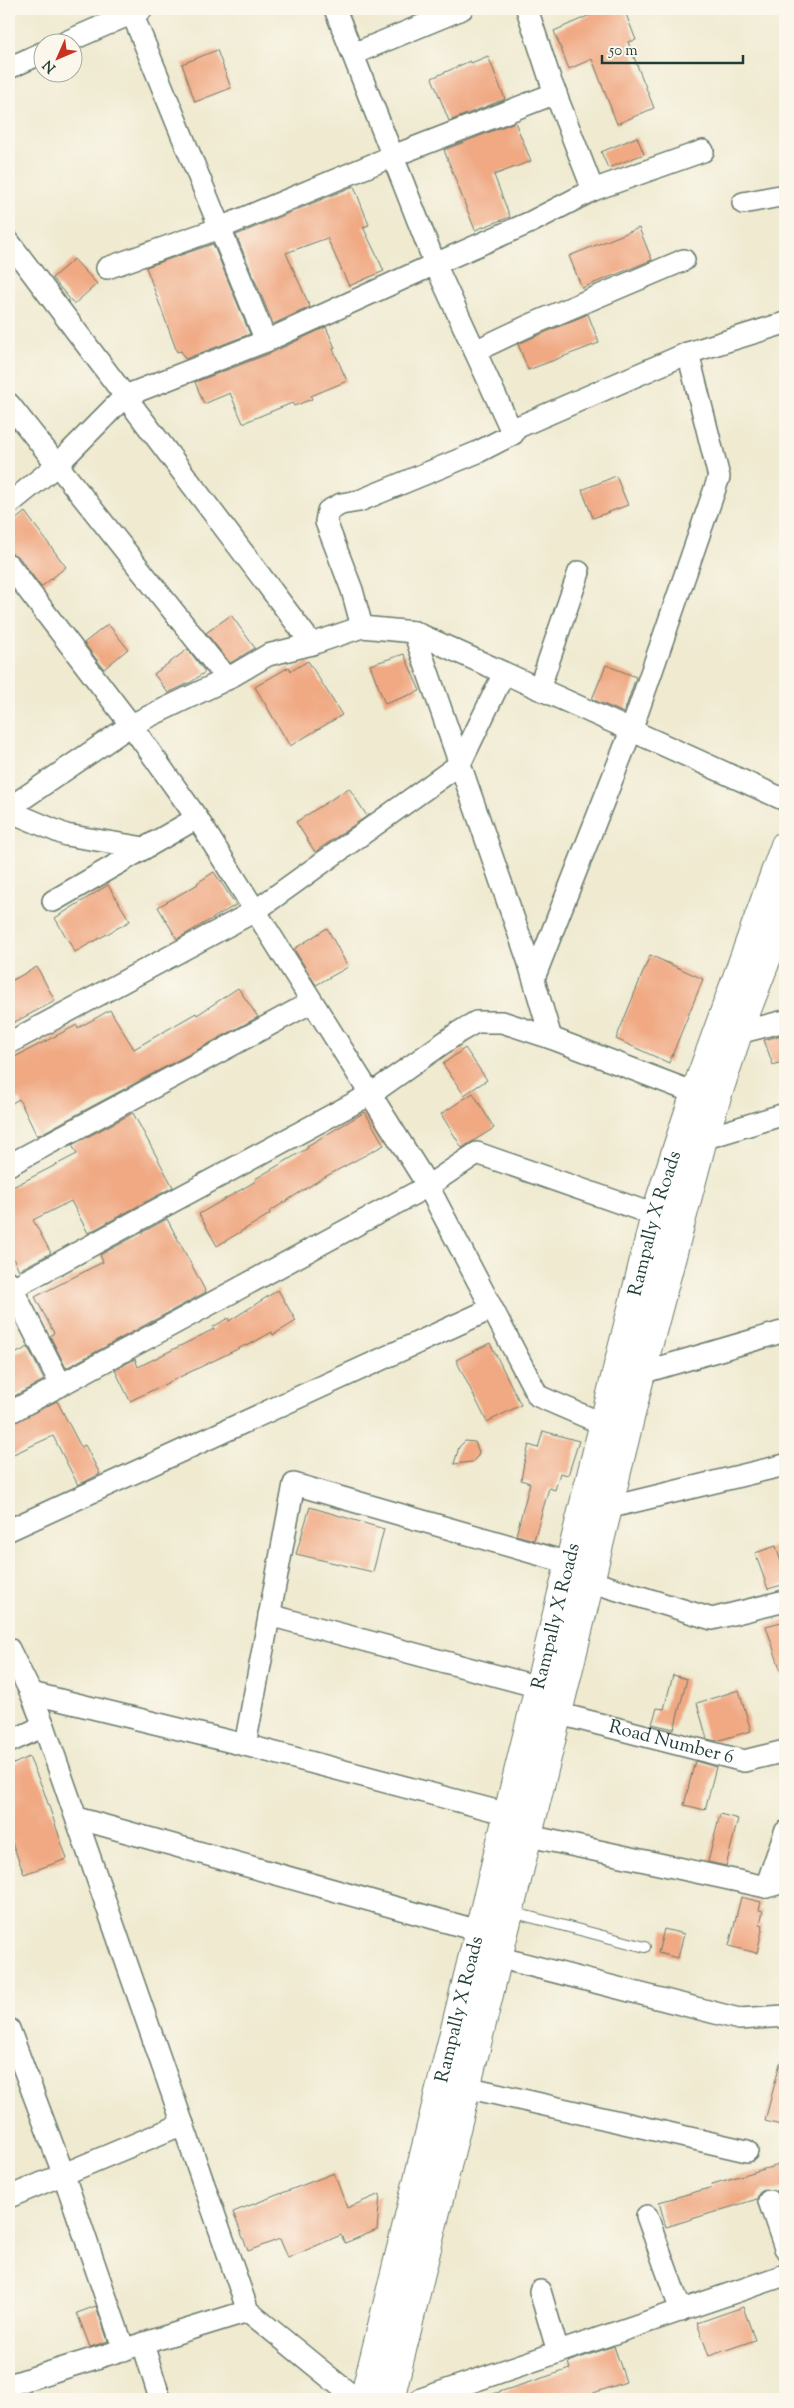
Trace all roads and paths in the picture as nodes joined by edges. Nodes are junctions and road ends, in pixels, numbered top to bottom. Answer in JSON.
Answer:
{"nodes":[{"id":1,"x":335,"y":9,"type":"edge"},
{"id":2,"x":462,"y":9,"type":"edge"},
{"id":3,"x":527,"y":9,"type":"edge"},
{"id":4,"x":137,"y":11,"type":"edge"},
{"id":5,"x":82,"y":35,"type":"edge"},
{"id":6,"x":354,"y":54,"type":"junction"},
{"id":7,"x":32,"y":58,"type":"edge"},
{"id":8,"x":9,"y":68,"type":"edge"},
{"id":9,"x":556,"y":93,"type":"junction"},
{"id":10,"x":703,"y":151,"type":"dead end"},
{"id":11,"x":393,"y":156,"type":"junction"},
{"id":12,"x":593,"y":190,"type":"junction"},
{"id":13,"x":785,"y":195,"type":"edge"},
{"id":14,"x":743,"y":203,"type":"dead end"},
{"id":15,"x":220,"y":228,"type":"junction"},
{"id":16,"x":9,"y":242,"type":"edge"},
{"id":17,"x":684,"y":260,"type":"dead end"},
{"id":18,"x":435,"y":264,"type":"junction"},
{"id":19,"x":107,"y":268,"type":"dead end"},
{"id":20,"x":785,"y":322,"type":"edge"},
{"id":21,"x":266,"y":342,"type":"junction"},
{"id":22,"x":475,"y":352,"type":"junction"},
{"id":23,"x":688,"y":353,"type":"junction"},
{"id":24,"x":125,"y":396,"type":"junction"},
{"id":25,"x":9,"y":404,"type":"edge"},
{"id":26,"x":511,"y":430,"type":"junction"},
{"id":27,"x":57,"y":465,"type":"junction"},
{"id":28,"x":9,"y":504,"type":"edge"},
{"id":29,"x":9,"y":565,"type":"edge"},
{"id":30,"x":579,"y":572,"type":"dead end"},
{"id":31,"x":362,"y":627,"type":"junction"},
{"id":32,"x":414,"y":632,"type":"junction"},
{"id":33,"x":312,"y":644,"type":"junction"},
{"id":34,"x":504,"y":673,"type":"junction"},
{"id":35,"x":227,"y":679,"type":"junction"},
{"id":36,"x":539,"y":689,"type":"junction"},
{"id":37,"x":131,"y":724,"type":"junction"},
{"id":38,"x":630,"y":731,"type":"junction"},
{"id":39,"x":460,"y":764,"type":"junction"},
{"id":40,"x":785,"y":800,"type":"edge"},
{"id":41,"x":9,"y":810,"type":"edge"},
{"id":42,"x":196,"y":818,"type":"junction"},
{"id":43,"x":785,"y":845,"type":"edge"},
{"id":44,"x":145,"y":848,"type":"junction"},
{"id":45,"x":53,"y":901,"type":"dead end"},
{"id":46,"x":256,"y":911,"type":"junction"},
{"id":47,"x":785,"y":911,"type":"edge"},
{"id":48,"x":534,"y":978,"type":"junction"},
{"id":49,"x":312,"y":1002,"type":"junction"},
{"id":50,"x":785,"y":1021,"type":"edge"},
{"id":51,"x":738,"y":1033,"type":"junction"},
{"id":52,"x":551,"y":1038,"type":"junction"},
{"id":53,"x":9,"y":1043,"type":"edge"},
{"id":54,"x":694,"y":1093,"type":"junction"},
{"id":55,"x":371,"y":1094,"type":"junction"},
{"id":56,"x":785,"y":1114,"type":"edge"},
{"id":57,"x":703,"y":1139,"type":"junction"},
{"id":58,"x":9,"y":1165,"type":"edge"},
{"id":59,"x":428,"y":1186,"type":"junction"},
{"id":60,"x":655,"y":1216,"type":"junction"},
{"id":61,"x":10,"y":1287,"type":"edge"},
{"id":62,"x":491,"y":1308,"type":"junction"},
{"id":63,"x":785,"y":1332,"type":"edge"},
{"id":64,"x":640,"y":1373,"type":"junction"},
{"id":65,"x":61,"y":1385,"type":"junction"},
{"id":66,"x":9,"y":1413,"type":"edge"},
{"id":67,"x":603,"y":1424,"type":"junction"},
{"id":68,"x":785,"y":1465,"type":"edge"},
{"id":69,"x":607,"y":1508,"type":"junction"},
{"id":70,"x":9,"y":1530,"type":"edge"},
{"id":71,"x":569,"y":1563,"type":"junction"},
{"id":72,"x":589,"y":1581,"type":"junction"},
{"id":73,"x":785,"y":1601,"type":"edge"},
{"id":74,"x":269,"y":1615,"type":"junction"},
{"id":75,"x":9,"y":1649,"type":"edge"},
{"id":76,"x":539,"y":1687,"type":"junction"},
{"id":77,"x":31,"y":1693,"type":"junction"},
{"id":78,"x":556,"y":1713,"type":"junction"},
{"id":79,"x":44,"y":1726,"type":"junction"},
{"id":80,"x":9,"y":1742,"type":"edge"},
{"id":81,"x":244,"y":1745,"type":"junction"},
{"id":82,"x":785,"y":1751,"type":"edge"},
{"id":83,"x":508,"y":1814,"type":"junction"},
{"id":84,"x":77,"y":1818,"type":"junction"},
{"id":85,"x":785,"y":1832,"type":"edge"},
{"id":86,"x":529,"y":1836,"type":"junction"},
{"id":87,"x":776,"y":1885,"type":"edge"},
{"id":88,"x":510,"y":1912,"type":"junction"},
{"id":89,"x":479,"y":1931,"type":"junction"},
{"id":90,"x":645,"y":1947,"type":"dead end"},
{"id":91,"x":497,"y":1957,"type":"junction"},
{"id":92,"x":785,"y":2016,"type":"edge"},
{"id":93,"x":9,"y":2029,"type":"edge"},
{"id":94,"x":466,"y":2088,"type":"junction"},
{"id":95,"x":183,"y":2124,"type":"junction"},
{"id":96,"x":747,"y":2151,"type":"dead end"},
{"id":97,"x":64,"y":2174,"type":"junction"},
{"id":98,"x":9,"y":2197,"type":"edge"},
{"id":99,"x":769,"y":2201,"type":"dead end"},
{"id":100,"x":647,"y":2216,"type":"dead end"},
{"id":101,"x":785,"y":2248,"type":"edge"},
{"id":102,"x":785,"y":2276,"type":"edge"},
{"id":103,"x":540,"y":2290,"type":"dead end"},
{"id":104,"x":248,"y":2311,"type":"junction"},
{"id":105,"x":681,"y":2311,"type":"junction"},
{"id":106,"x":134,"y":2347,"type":"junction"},
{"id":107,"x":558,"y":2352,"type":"junction"},
{"id":108,"x":11,"y":2379,"type":"edge"},
{"id":109,"x":160,"y":2399,"type":"edge"},
{"id":110,"x":356,"y":2399,"type":"edge"},
{"id":111,"x":364,"y":2399,"type":"edge"},
{"id":112,"x":390,"y":2399,"type":"edge"},
{"id":113,"x":421,"y":2399,"type":"edge"}],
"edges":[{"from":1,"to":6,"type":"street"},
{"from":2,"to":6,"type":"street"},
{"from":3,"to":9,"type":"street"},
{"from":4,"to":5,"type":"street"},
{"from":4,"to":15,"type":"street"},
{"from":6,"to":11,"type":"street"},
{"from":7,"to":8,"type":"street"},
{"from":9,"to":11,"type":"street"},
{"from":9,"to":12,"type":"street"},
{"from":10,"to":12,"type":"street"},
{"from":11,"to":15,"type":"street"},
{"from":11,"to":18,"type":"street"},
{"from":12,"to":18,"type":"street"},
{"from":13,"to":14,"type":"street"},
{"from":15,"to":19,"type":"street"},
{"from":15,"to":21,"type":"street"},
{"from":16,"to":24,"type":"street"},
{"from":17,"to":22,"type":"street"},
{"from":18,"to":21,"type":"street"},
{"from":18,"to":22,"type":"street"},
{"from":20,"to":23,"type":"street"},
{"from":21,"to":24,"type":"street"},
{"from":22,"to":26,"type":"street"},
{"from":23,"to":26,"type":"street"},
{"from":23,"to":38,"type":"street"},
{"from":24,"to":27,"type":"street"},
{"from":24,"to":33,"type":"street"},
{"from":25,"to":27,"type":"street"},
{"from":26,"to":31,"type":"street"},
{"from":27,"to":28,"type":"street"},
{"from":27,"to":35,"type":"street"},
{"from":29,"to":37,"type":"street"},
{"from":30,"to":36,"type":"street"},
{"from":31,"to":32,"type":"street"},
{"from":31,"to":33,"type":"street"},
{"from":32,"to":34,"type":"street"},
{"from":32,"to":39,"type":"street"},
{"from":33,"to":35,"type":"street"},
{"from":34,"to":36,"type":"street"},
{"from":34,"to":39,"type":"street"},
{"from":35,"to":37,"type":"street"},
{"from":36,"to":38,"type":"street"},
{"from":37,"to":41,"type":"street"},
{"from":37,"to":42,"type":"street"},
{"from":38,"to":40,"type":"street"},
{"from":38,"to":48,"type":"street"},
{"from":39,"to":46,"type":"street"},
{"from":39,"to":48,"type":"street"},
{"from":41,"to":44,"type":"street"},
{"from":42,"to":44,"type":"street"},
{"from":42,"to":46,"type":"street"},
{"from":43,"to":54,"type":"main road","name":"Rampally X Roads"},
{"from":44,"to":45,"type":"street"},
{"from":46,"to":49,"type":"street"},
{"from":46,"to":53,"type":"street"},
{"from":47,"to":51,"type":"main road"},
{"from":48,"to":52,"type":"street"},
{"from":49,"to":55,"type":"street"},
{"from":49,"to":58,"type":"street"},
{"from":50,"to":51,"type":"street"},
{"from":51,"to":57,"type":"main road"},
{"from":52,"to":54,"type":"street"},
{"from":52,"to":55,"type":"street"},
{"from":54,"to":60,"type":"main road","name":"Rampally X Roads"},
{"from":55,"to":59,"type":"street"},
{"from":55,"to":61,"type":"street"},
{"from":56,"to":57,"type":"street"},
{"from":57,"to":64,"type":"main road"},
{"from":59,"to":60,"type":"street"},
{"from":59,"to":62,"type":"street"},
{"from":59,"to":65,"type":"street"},
{"from":60,"to":67,"type":"main road","name":"Rampally X Roads"},
{"from":61,"to":65,"type":"street"},
{"from":62,"to":67,"type":"street"},
{"from":62,"to":70,"type":"street"},
{"from":63,"to":64,"type":"street"},
{"from":64,"to":69,"type":"main road"},
{"from":65,"to":66,"type":"street"},
{"from":67,"to":71,"type":"main road","name":"Rampally X Roads"},
{"from":68,"to":69,"type":"street"},
{"from":69,"to":72,"type":"main road"},
{"from":71,"to":74,"type":"street"},
{"from":71,"to":76,"type":"main road","name":"Rampally X Roads"},
{"from":72,"to":73,"type":"street"},
{"from":72,"to":78,"type":"main road"},
{"from":74,"to":76,"type":"street"},
{"from":74,"to":81,"type":"street"},
{"from":75,"to":77,"type":"street"},
{"from":76,"to":83,"type":"main road","name":"Rampally X Roads"},
{"from":77,"to":79,"type":"street"},
{"from":77,"to":81,"type":"street"},
{"from":78,"to":82,"type":"street","name":"Road Number 6"},
{"from":78,"to":86,"type":"main road"},
{"from":79,"to":80,"type":"street"},
{"from":79,"to":84,"type":"street"},
{"from":81,"to":83,"type":"street"},
{"from":83,"to":89,"type":"main road","name":"Rampally X Roads"},
{"from":84,"to":89,"type":"street"},
{"from":84,"to":95,"type":"street"},
{"from":85,"to":87,"type":"street"},
{"from":86,"to":87,"type":"street"},
{"from":86,"to":88,"type":"main road"},
{"from":88,"to":90,"type":"lane"},
{"from":88,"to":91,"type":"main road"},
{"from":89,"to":111,"type":"main road","name":"Rampally X Roads"},
{"from":91,"to":92,"type":"street"},
{"from":91,"to":94,"type":"main road"},
{"from":93,"to":97,"type":"street"},
{"from":94,"to":96,"type":"street"},
{"from":94,"to":112,"type":"main road"},
{"from":95,"to":97,"type":"street"},
{"from":95,"to":104,"type":"street"},
{"from":97,"to":98,"type":"street"},
{"from":97,"to":106,"type":"street"},
{"from":99,"to":101,"type":"street"},
{"from":100,"to":105,"type":"street"},
{"from":102,"to":105,"type":"street"},
{"from":103,"to":107,"type":"street"},
{"from":104,"to":106,"type":"street"},
{"from":104,"to":110,"type":"street"},
{"from":105,"to":107,"type":"street"},
{"from":106,"to":108,"type":"street"},
{"from":106,"to":109,"type":"street"},
{"from":107,"to":113,"type":"street"}]}
